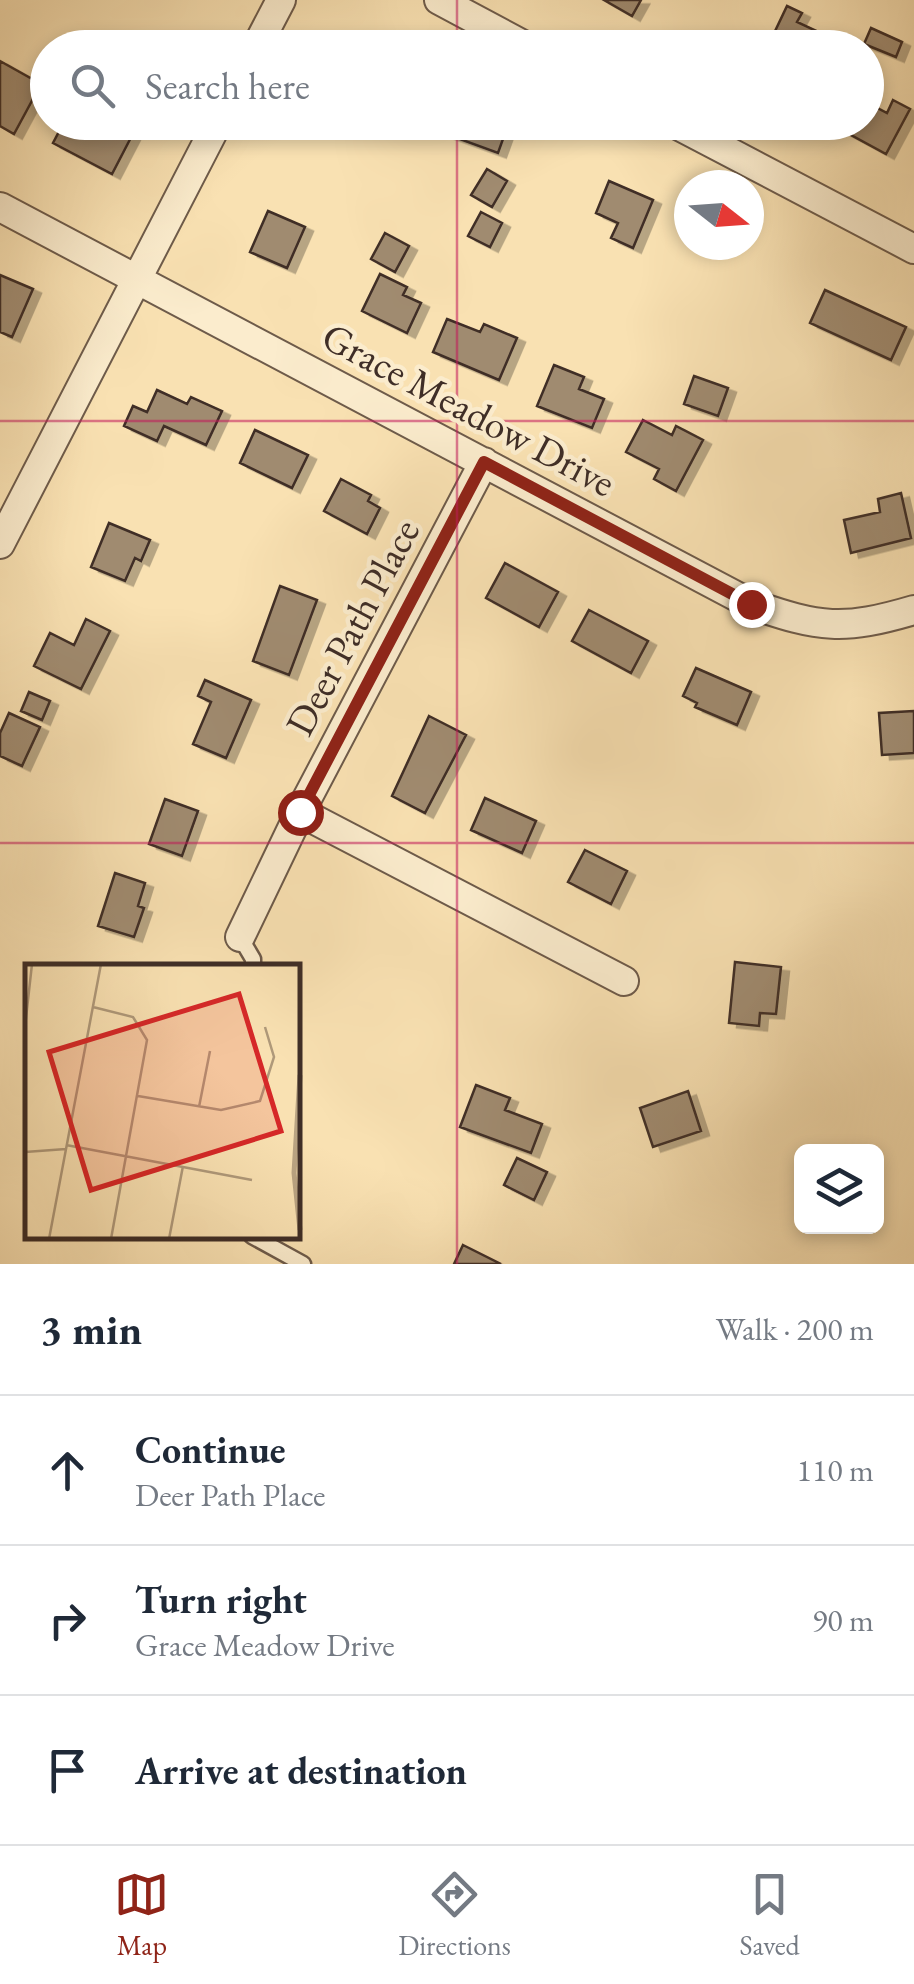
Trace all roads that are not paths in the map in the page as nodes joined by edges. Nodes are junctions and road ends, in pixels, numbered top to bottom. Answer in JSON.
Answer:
{"nodes":[{"id":1,"x":280,"y":0,"type":"edge"},
{"id":2,"x":439,"y":0,"type":"edge"},
{"id":3,"x":265,"y":30,"type":"edge"},
{"id":4,"x":496,"y":30,"type":"edge"},
{"id":5,"x":209,"y":140,"type":"edge"},
{"id":6,"x":706,"y":140,"type":"edge"},
{"id":7,"x":0,"y":207,"type":"edge"},
{"id":8,"x":914,"y":250,"type":"edge"},
{"id":9,"x":138,"y":280,"type":"junction"},
{"id":10,"x":484,"y":462,"type":"junction"},
{"id":11,"x":0,"y":544,"type":"edge"},
{"id":12,"x":914,"y":610,"type":"edge"},
{"id":13,"x":300,"y":812,"type":"junction"},
{"id":14,"x":240,"y":937,"type":"joint"},
{"id":15,"x":253,"y":964,"type":"edge"},
{"id":16,"x":624,"y":981,"type":"dead end"},
{"id":17,"x":257,"y":1239,"type":"edge"},
{"id":18,"x":303,"y":1264,"type":"edge"}],
"edges":[{"from":1,"to":3,"type":"street"},
{"from":2,"to":4,"type":"street"},
{"from":5,"to":9,"type":"street"},
{"from":6,"to":8,"type":"street"},
{"from":7,"to":9,"type":"street","name":"Grace Meadow Drive"},
{"from":9,"to":10,"type":"street","name":"Grace Meadow Drive"},
{"from":9,"to":11,"type":"street"},
{"from":10,"to":12,"type":"street","name":"Grace Meadow Drive"},
{"from":10,"to":13,"type":"street","name":"Deer Path Place"},
{"from":13,"to":14,"type":"street","name":"Deer Path Place"},
{"from":13,"to":16,"type":"street"},
{"from":14,"to":15,"type":"lane"},
{"from":17,"to":18,"type":"lane"}]}
